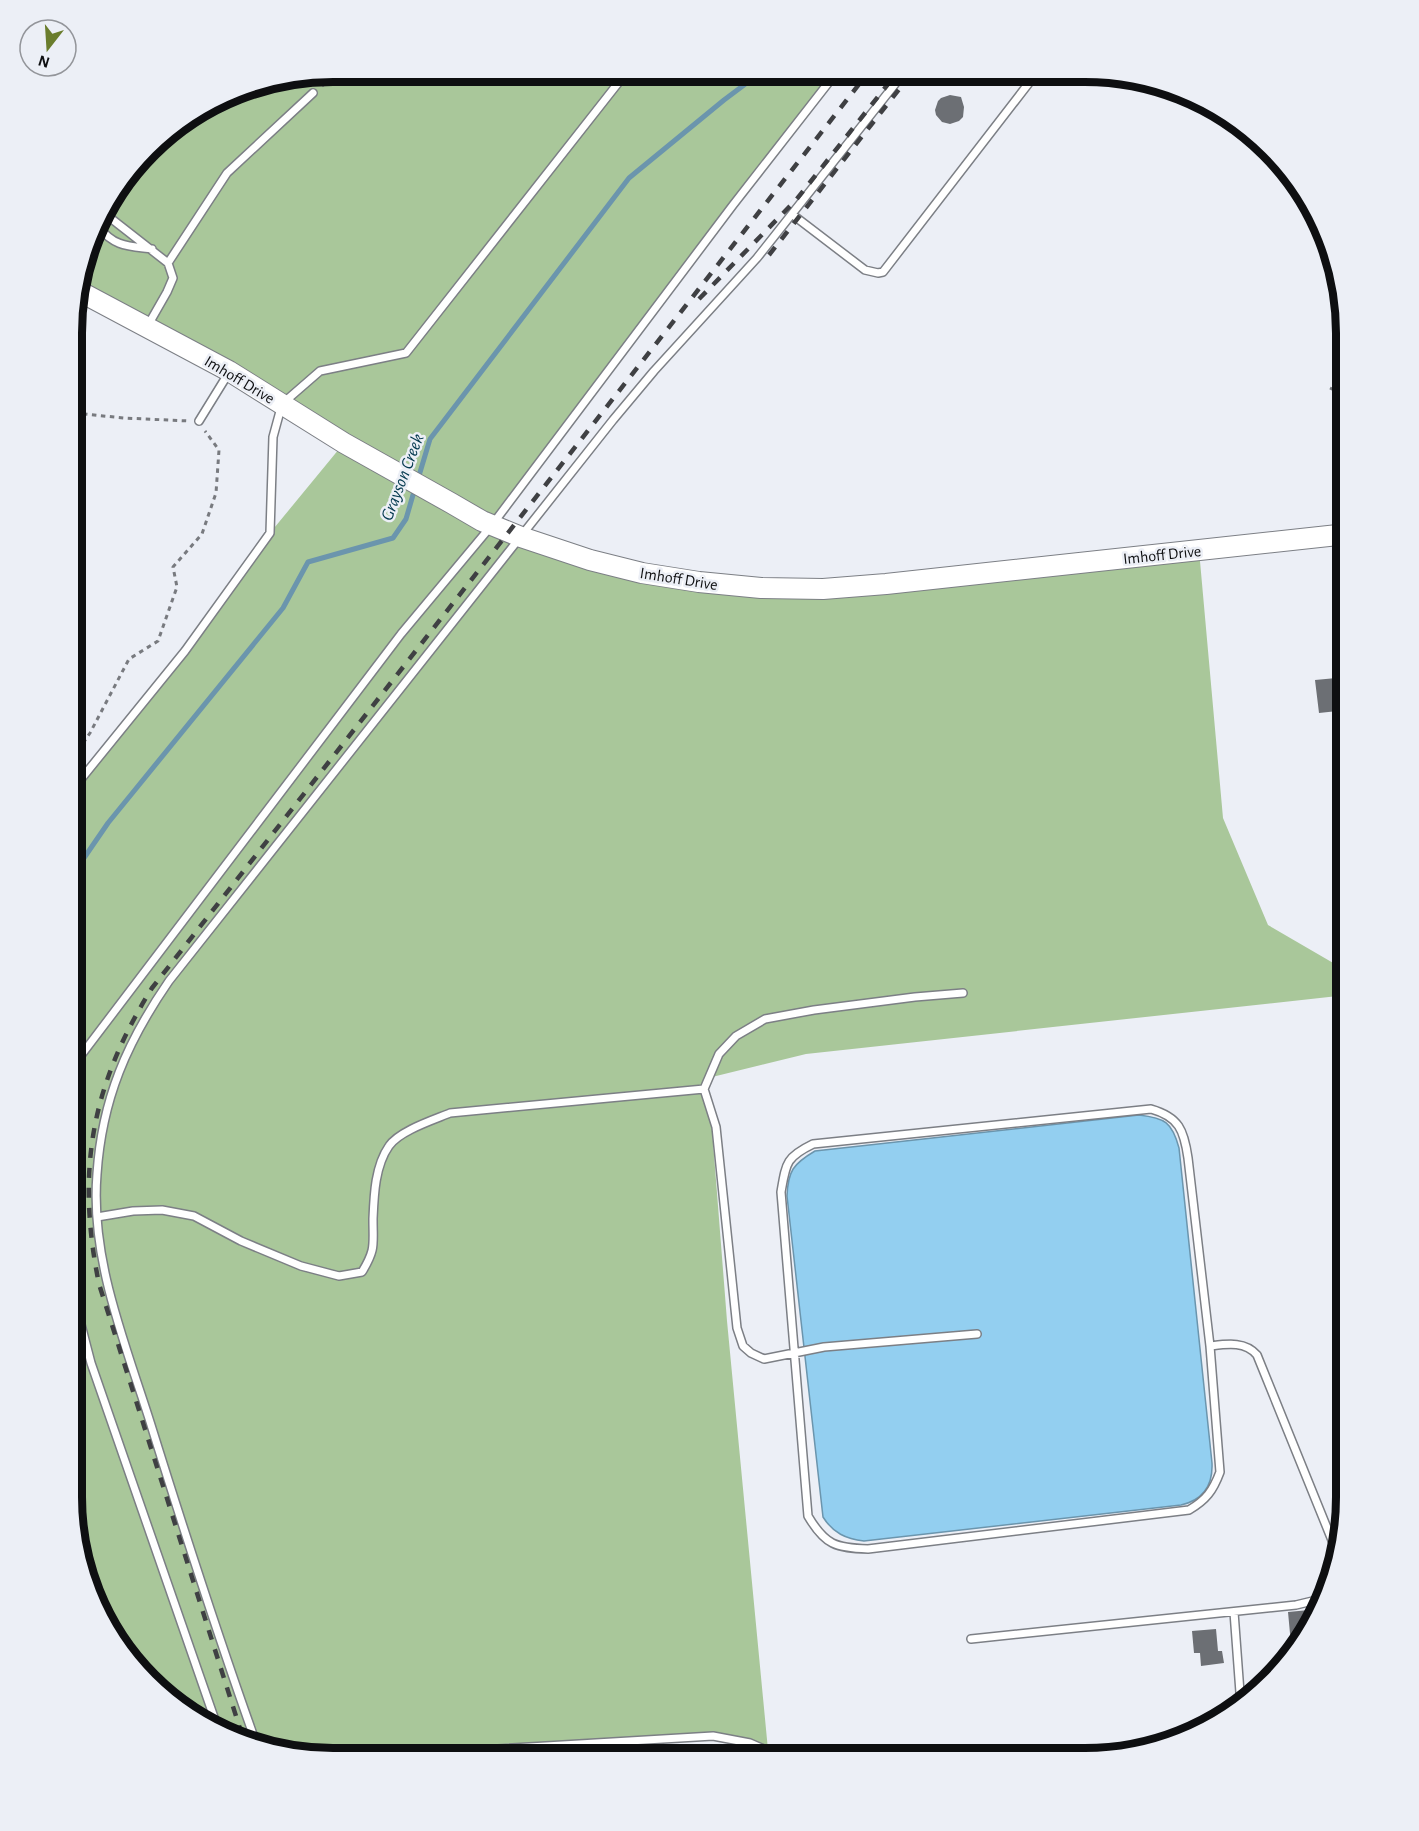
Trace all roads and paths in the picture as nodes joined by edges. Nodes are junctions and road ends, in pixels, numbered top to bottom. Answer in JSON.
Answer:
{"nodes":[{"id":1,"x":327,"y":82,"type":"edge"},
{"id":2,"x":619,"y":82,"type":"edge"},
{"id":3,"x":830,"y":82,"type":"edge"},
{"id":4,"x":897,"y":82,"type":"edge"},
{"id":5,"x":1030,"y":82,"type":"edge"},
{"id":6,"x":314,"y":93,"type":"joint"},
{"id":7,"x":793,"y":214,"type":"junction"},
{"id":8,"x":110,"y":219,"type":"edge"},
{"id":9,"x":104,"y":232,"type":"edge"},
{"id":10,"x":152,"y":249,"type":"junction"},
{"id":11,"x":168,"y":263,"type":"junction"},
{"id":12,"x":86,"y":295,"type":"edge"},
{"id":13,"x":147,"y":327,"type":"junction"},
{"id":14,"x":229,"y":371,"type":"junction"},
{"id":15,"x":1330,"y":388,"type":"dead end"},
{"id":16,"x":1336,"y":391,"type":"edge"},
{"id":17,"x":282,"y":404,"type":"junction"},
{"id":18,"x":82,"y":414,"type":"edge"},
{"id":19,"x":199,"y":421,"type":"junction"},
{"id":20,"x":487,"y":523,"type":"junction"},
{"id":21,"x":1336,"y":535,"type":"edge"},
{"id":22,"x":521,"y":537,"type":"junction"},
{"id":23,"x":82,"y":745,"type":"edge"},
{"id":24,"x":82,"y":778,"type":"edge"},
{"id":25,"x":963,"y":993,"type":"dead end"},
{"id":26,"x":82,"y":1054,"type":"edge"},
{"id":27,"x":704,"y":1089,"type":"junction"},
{"id":28,"x":97,"y":1217,"type":"junction"},
{"id":29,"x":82,"y":1328,"type":"edge"},
{"id":30,"x":977,"y":1334,"type":"dead end"},
{"id":31,"x":1210,"y":1346,"type":"junction"},
{"id":32,"x":795,"y":1351,"type":"junction"},
{"id":33,"x":1333,"y":1542,"type":"edge"},
{"id":34,"x":1314,"y":1601,"type":"edge"},
{"id":35,"x":1233,"y":1612,"type":"junction"},
{"id":36,"x":971,"y":1639,"type":"dead end"},
{"id":37,"x":1240,"y":1695,"type":"edge"},
{"id":38,"x":214,"y":1719,"type":"edge"},
{"id":39,"x":253,"y":1735,"type":"edge"},
{"id":40,"x":513,"y":1748,"type":"edge"},
{"id":41,"x":761,"y":1748,"type":"edge"}],
"edges":[{"from":1,"to":6,"type":"path"},
{"from":2,"to":17,"type":"lane"},
{"from":3,"to":20,"type":"lane"},
{"from":4,"to":7,"type":"lane"},
{"from":5,"to":7,"type":"lane"},
{"from":6,"to":11,"type":"lane"},
{"from":7,"to":22,"type":"lane"},
{"from":8,"to":10,"type":"lane"},
{"from":9,"to":10,"type":"lane"},
{"from":10,"to":11,"type":"lane"},
{"from":11,"to":13,"type":"lane"},
{"from":12,"to":13,"type":"street","name":"Imhoff Drive"},
{"from":13,"to":14,"type":"street","name":"Imhoff Drive"},
{"from":14,"to":17,"type":"street","name":"Imhoff Drive"},
{"from":14,"to":19,"type":"lane"},
{"from":15,"to":16,"type":"path"},
{"from":17,"to":20,"type":"street","name":"Imhoff Drive"},
{"from":17,"to":24,"type":"lane"},
{"from":18,"to":19,"type":"path"},
{"from":19,"to":23,"type":"path"},
{"from":20,"to":22,"type":"street","name":"Imhoff Drive"},
{"from":20,"to":26,"type":"lane"},
{"from":21,"to":22,"type":"street","name":"Imhoff Drive"},
{"from":22,"to":28,"type":"lane"},
{"from":25,"to":27,"type":"lane"},
{"from":27,"to":28,"type":"lane"},
{"from":27,"to":32,"type":"lane"},
{"from":28,"to":39,"type":"lane"},
{"from":29,"to":38,"type":"lane"},
{"from":30,"to":32,"type":"lane"},
{"from":31,"to":32,"type":"lane"},
{"from":31,"to":32,"type":"lane"},
{"from":31,"to":33,"type":"lane"},
{"from":34,"to":35,"type":"lane"},
{"from":35,"to":36,"type":"lane"},
{"from":35,"to":37,"type":"lane"},
{"from":40,"to":41,"type":"lane"}]}
